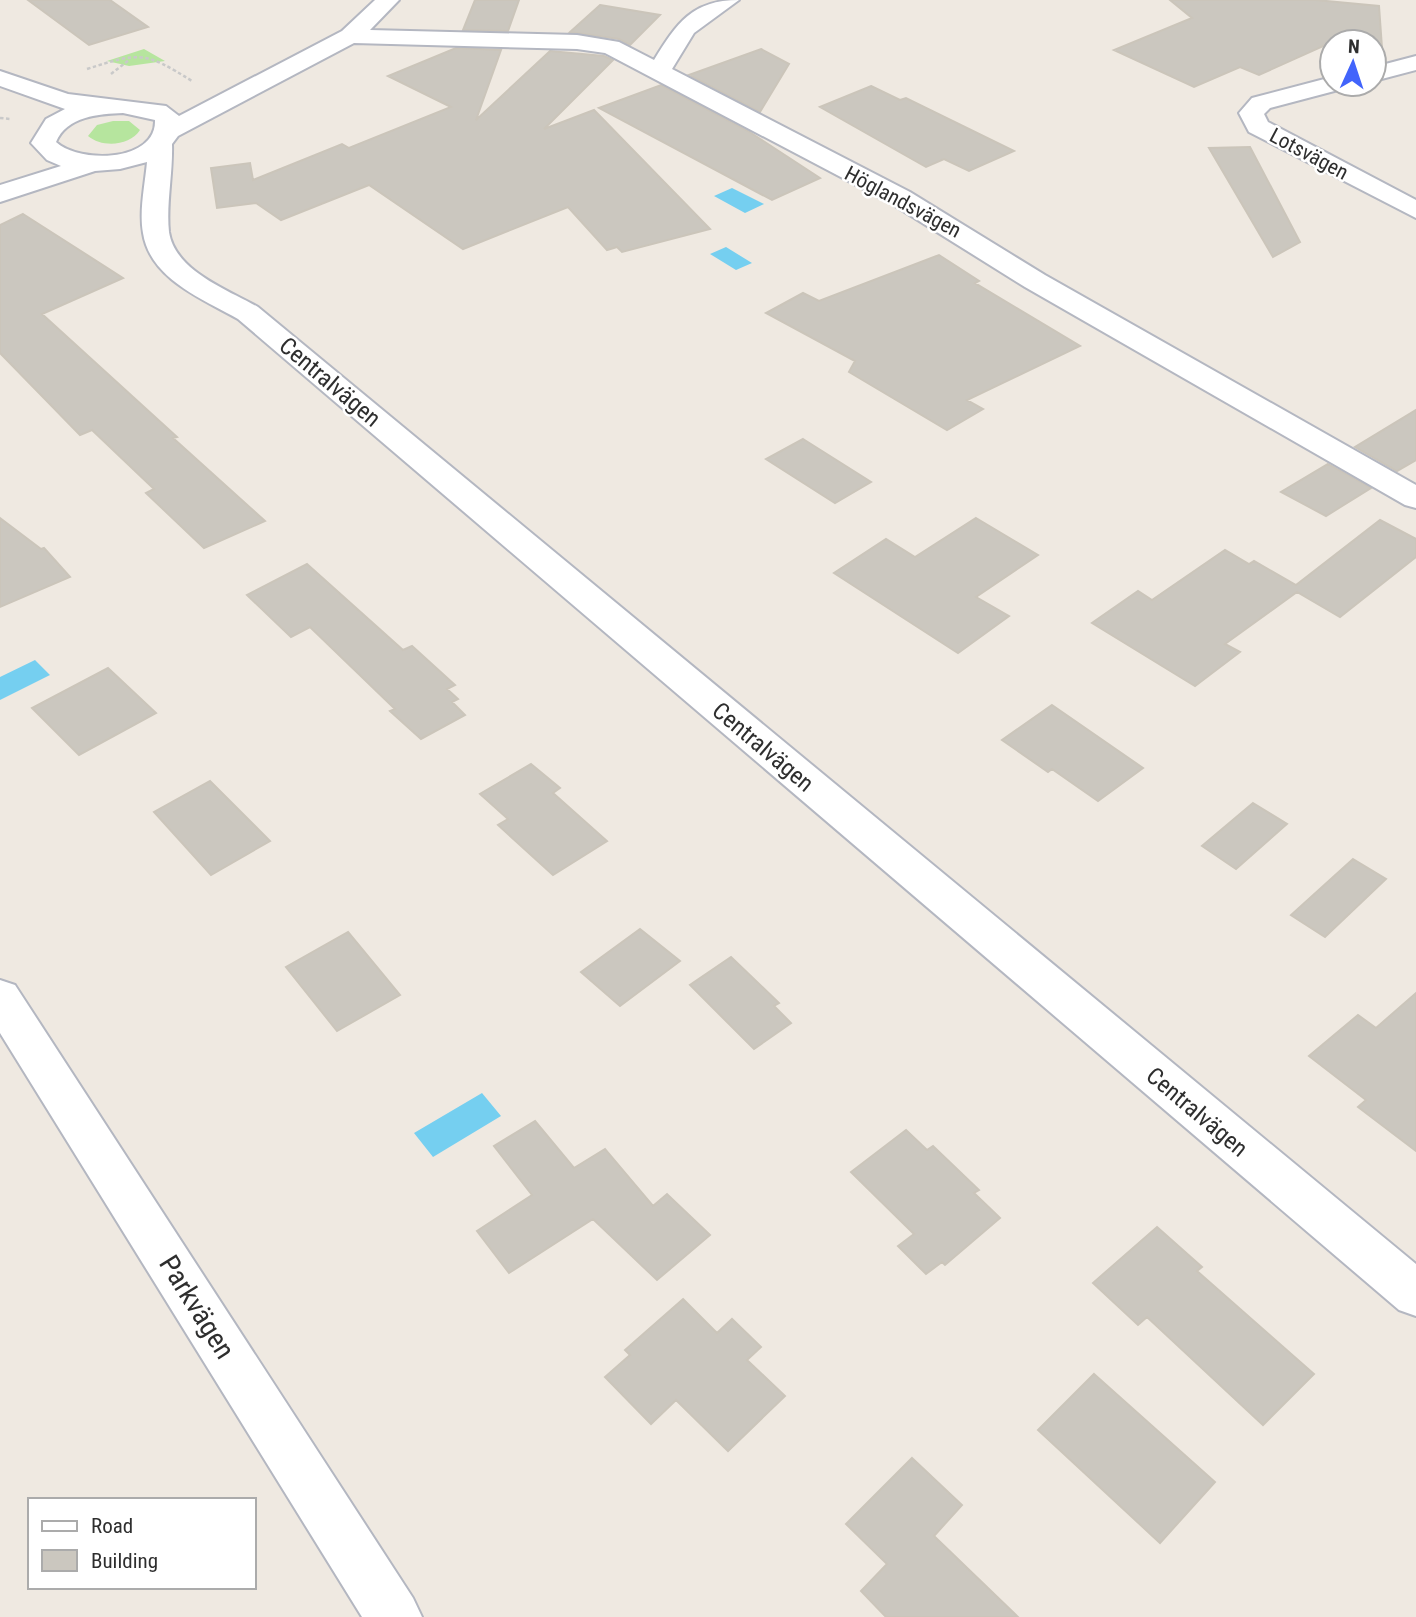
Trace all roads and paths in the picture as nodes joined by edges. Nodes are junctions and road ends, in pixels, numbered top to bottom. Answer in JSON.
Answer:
{"nodes":[{"id":1,"x":388,"y":0,"type":"edge"},
{"id":2,"x":728,"y":0,"type":"edge"},
{"id":3,"x":350,"y":36,"type":"junction"},
{"id":4,"x":1416,"y":63,"type":"edge"},
{"id":5,"x":660,"y":70,"type":"junction"},
{"id":6,"x":1388,"y":70,"type":"edge"},
{"id":7,"x":76,"y":72,"type":"dead end"},
{"id":8,"x":0,"y":78,"type":"edge"},
{"id":9,"x":194,"y":83,"type":"dead end"},
{"id":10,"x":0,"y":88,"type":"edge"},
{"id":11,"x":1318,"y":88,"type":"edge"},
{"id":12,"x":244,"y":90,"type":"junction"},
{"id":13,"x":104,"y":107,"type":"junction"},
{"id":14,"x":140,"y":107,"type":"junction"},
{"id":15,"x":55,"y":124,"type":"junction"},
{"id":16,"x":165,"y":138,"type":"junction"},
{"id":17,"x":48,"y":151,"type":"junction"},
{"id":18,"x":102,"y":163,"type":"junction"},
{"id":19,"x":160,"y":182,"type":"junction"},
{"id":20,"x":0,"y":183,"type":"edge"},
{"id":21,"x":0,"y":194,"type":"edge"},
{"id":22,"x":1416,"y":210,"type":"edge"},
{"id":23,"x":1416,"y":498,"type":"edge"},
{"id":24,"x":0,"y":997,"type":"edge"},
{"id":25,"x":1416,"y":1294,"type":"edge"},
{"id":26,"x":394,"y":1617,"type":"edge"}],
"edges":[{"from":1,"to":3,"type":"street"},
{"from":2,"to":5,"type":"street"},
{"from":3,"to":5,"type":"street","name":"Höglandsvägen"},
{"from":3,"to":12,"type":"street"},
{"from":4,"to":6,"type":"street"},
{"from":5,"to":23,"type":"street","name":"Höglandsvägen"},
{"from":7,"to":9,"type":"path"},
{"from":8,"to":13,"type":"street"},
{"from":10,"to":15,"type":"street"},
{"from":11,"to":22,"type":"street","name":"Lotsvägen"},
{"from":12,"to":14,"type":"street"},
{"from":12,"to":16,"type":"street"},
{"from":13,"to":14,"type":"street"},
{"from":13,"to":15,"type":"street"},
{"from":14,"to":16,"type":"street"},
{"from":15,"to":17,"type":"street"},
{"from":16,"to":18,"type":"street"},
{"from":16,"to":19,"type":"street","name":"Centralvägen"},
{"from":17,"to":18,"type":"street"},
{"from":17,"to":20,"type":"street"},
{"from":18,"to":19,"type":"street"},
{"from":18,"to":21,"type":"street"},
{"from":19,"to":25,"type":"street","name":"Centralvägen"},
{"from":24,"to":26,"type":"street","name":"Parkvägen"}]}
